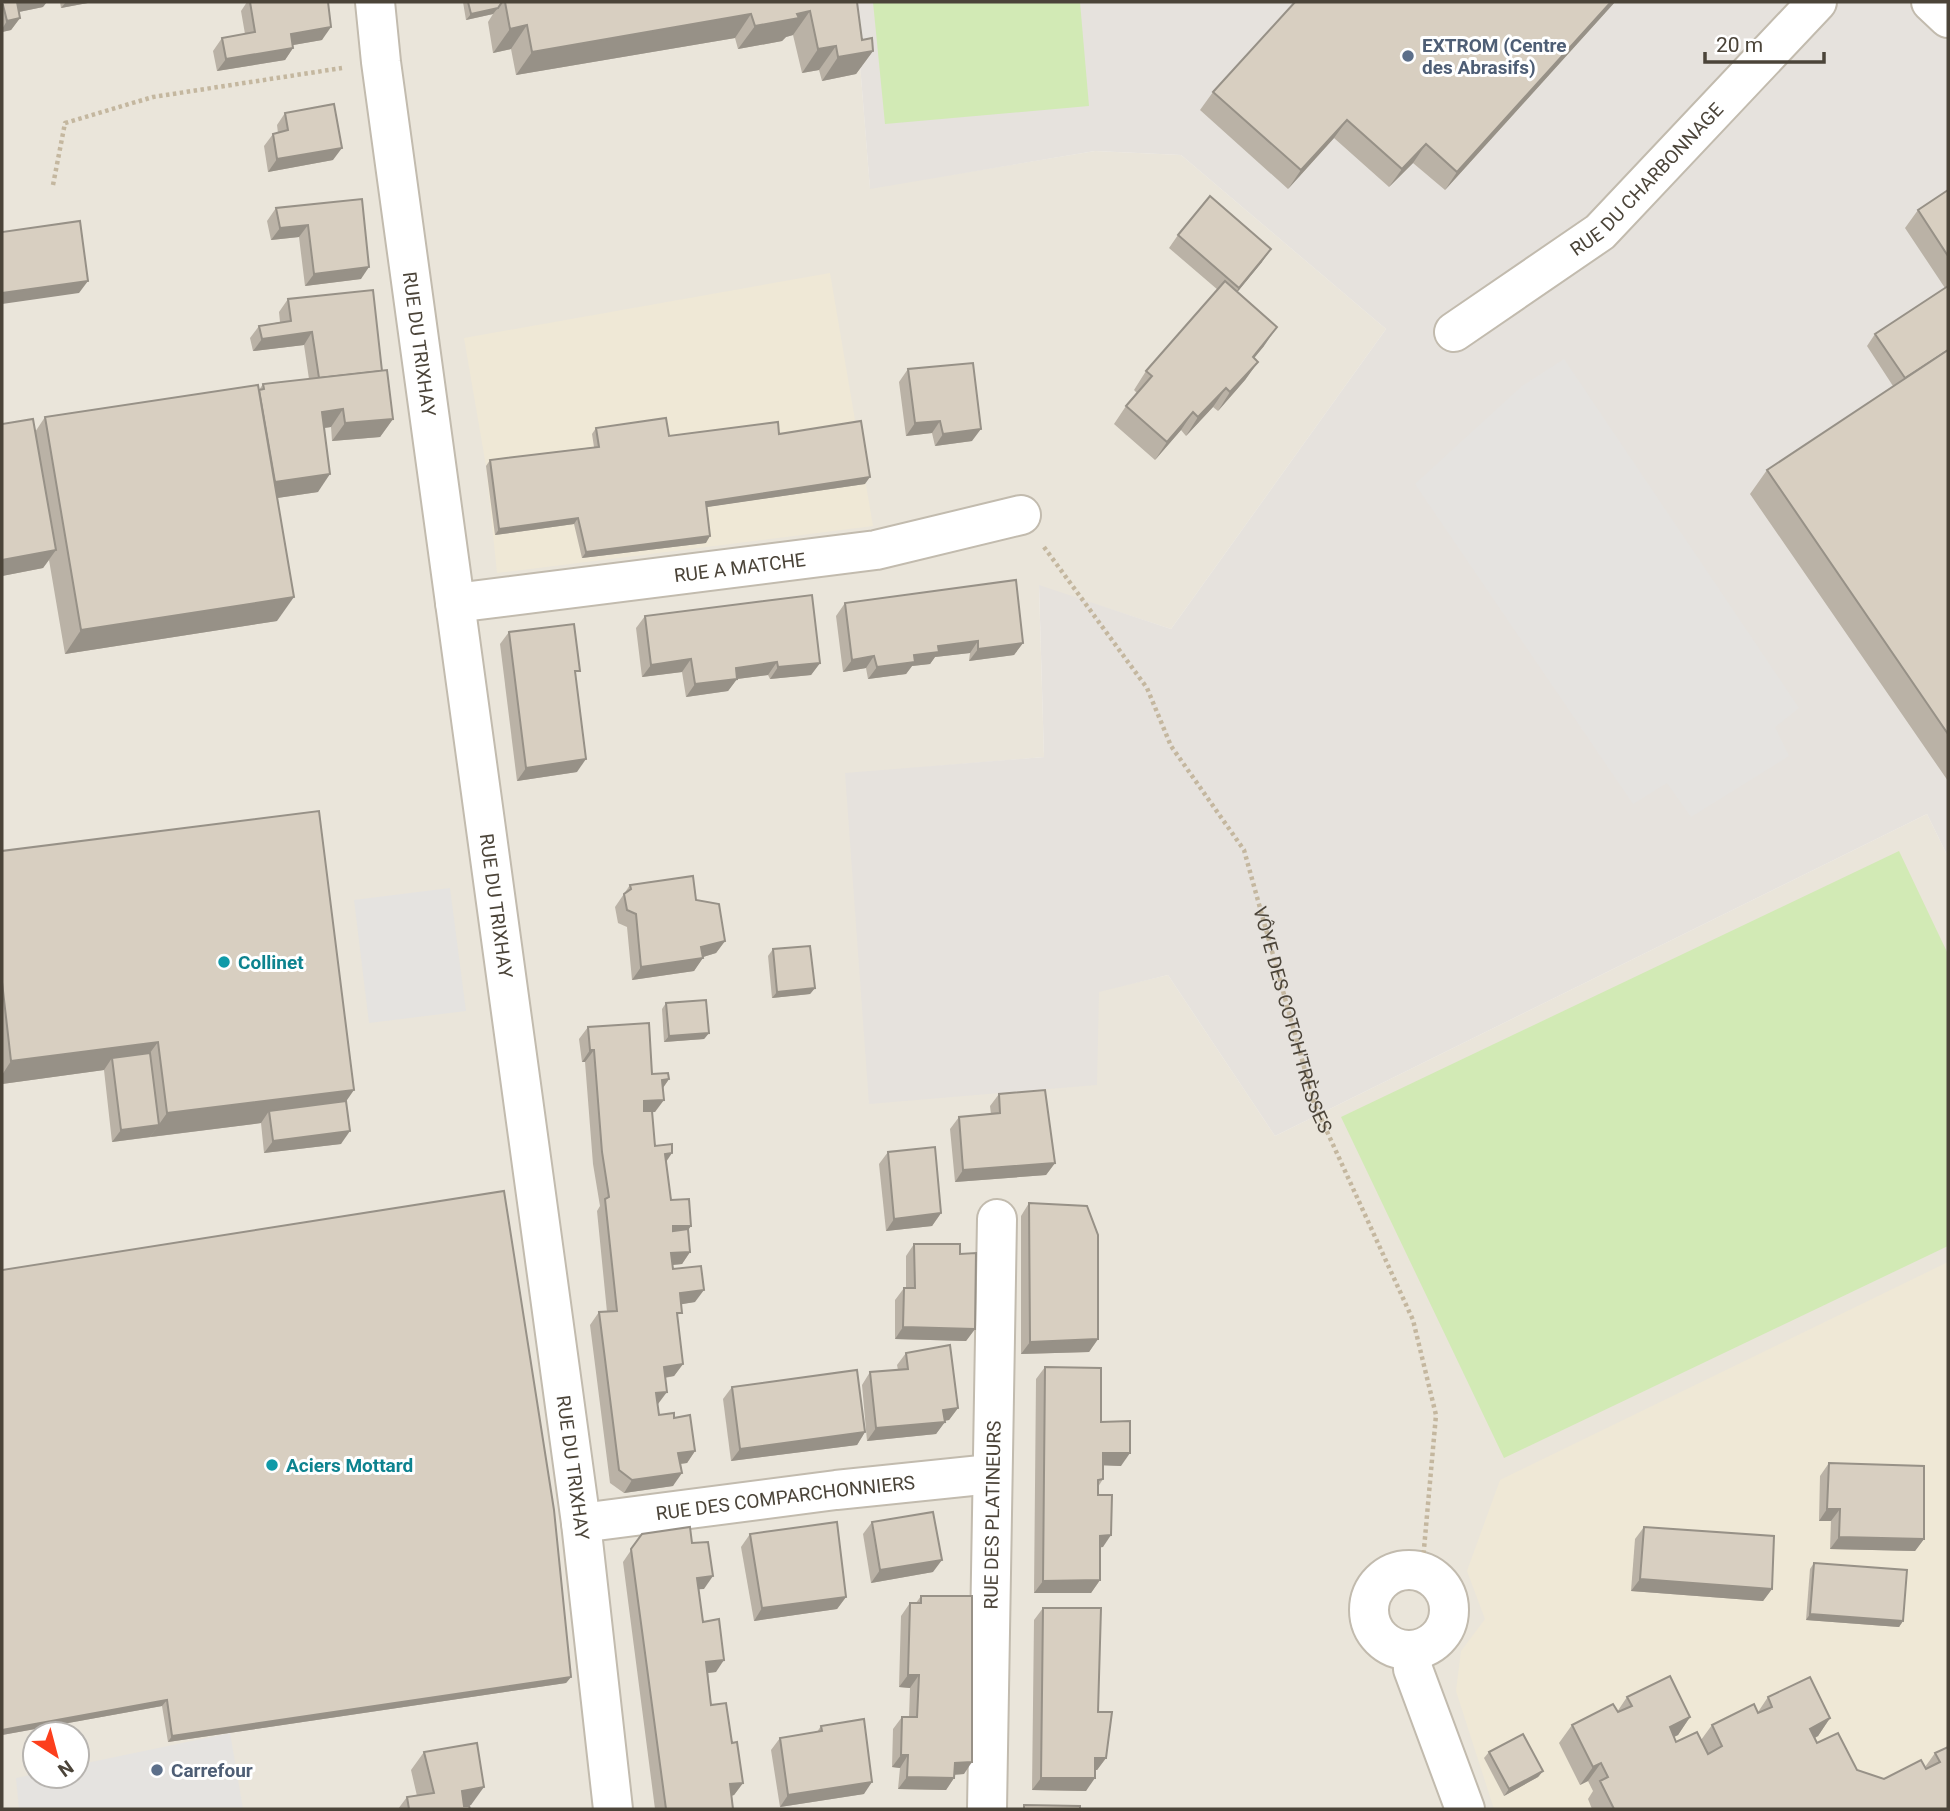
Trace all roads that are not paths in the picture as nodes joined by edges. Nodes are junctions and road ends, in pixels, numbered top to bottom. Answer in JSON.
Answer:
{"nodes":[{"id":1,"x":375,"y":2,"type":"edge"},
{"id":2,"x":1817,"y":2,"type":"edge"},
{"id":3,"x":1931,"y":2,"type":"edge"},
{"id":4,"x":1948,"y":18,"type":"edge"},
{"id":5,"x":1454,"y":332,"type":"dead end"},
{"id":6,"x":1021,"y":515,"type":"road end"},
{"id":7,"x":455,"y":603,"type":"junction"},
{"id":8,"x":997,"y":1219,"type":"dead end"},
{"id":9,"x":991,"y":1474,"type":"junction"},
{"id":10,"x":581,"y":1523,"type":"junction"},
{"id":11,"x":1412,"y":1651,"type":"junction"},
{"id":12,"x":613,"y":1809,"type":"edge"},
{"id":13,"x":988,"y":1809,"type":"edge"},
{"id":14,"x":1465,"y":1809,"type":"edge"}],
"edges":[{"from":1,"to":7,"type":"street","name":"RUE DU TRIXHAY"},
{"from":2,"to":5,"type":"street","name":"RUE DU CHARBONNAGE"},
{"from":3,"to":4,"type":"street"},
{"from":6,"to":7,"type":"street","name":"RUE A MATCHE"},
{"from":7,"to":10,"type":"street","name":"RUE DU TRIXHAY"},
{"from":8,"to":9,"type":"street","name":"RUE DES PLATINEURS"},
{"from":9,"to":10,"type":"street","name":"RUE DES COMPARCHONNIERS"},
{"from":9,"to":13,"type":"street","name":"RUE DES PLATINEURS"},
{"from":10,"to":12,"type":"street","name":"RUE DU TRIXHAY"},
{"from":11,"to":11,"type":"street"},
{"from":11,"to":14,"type":"street"}]}
